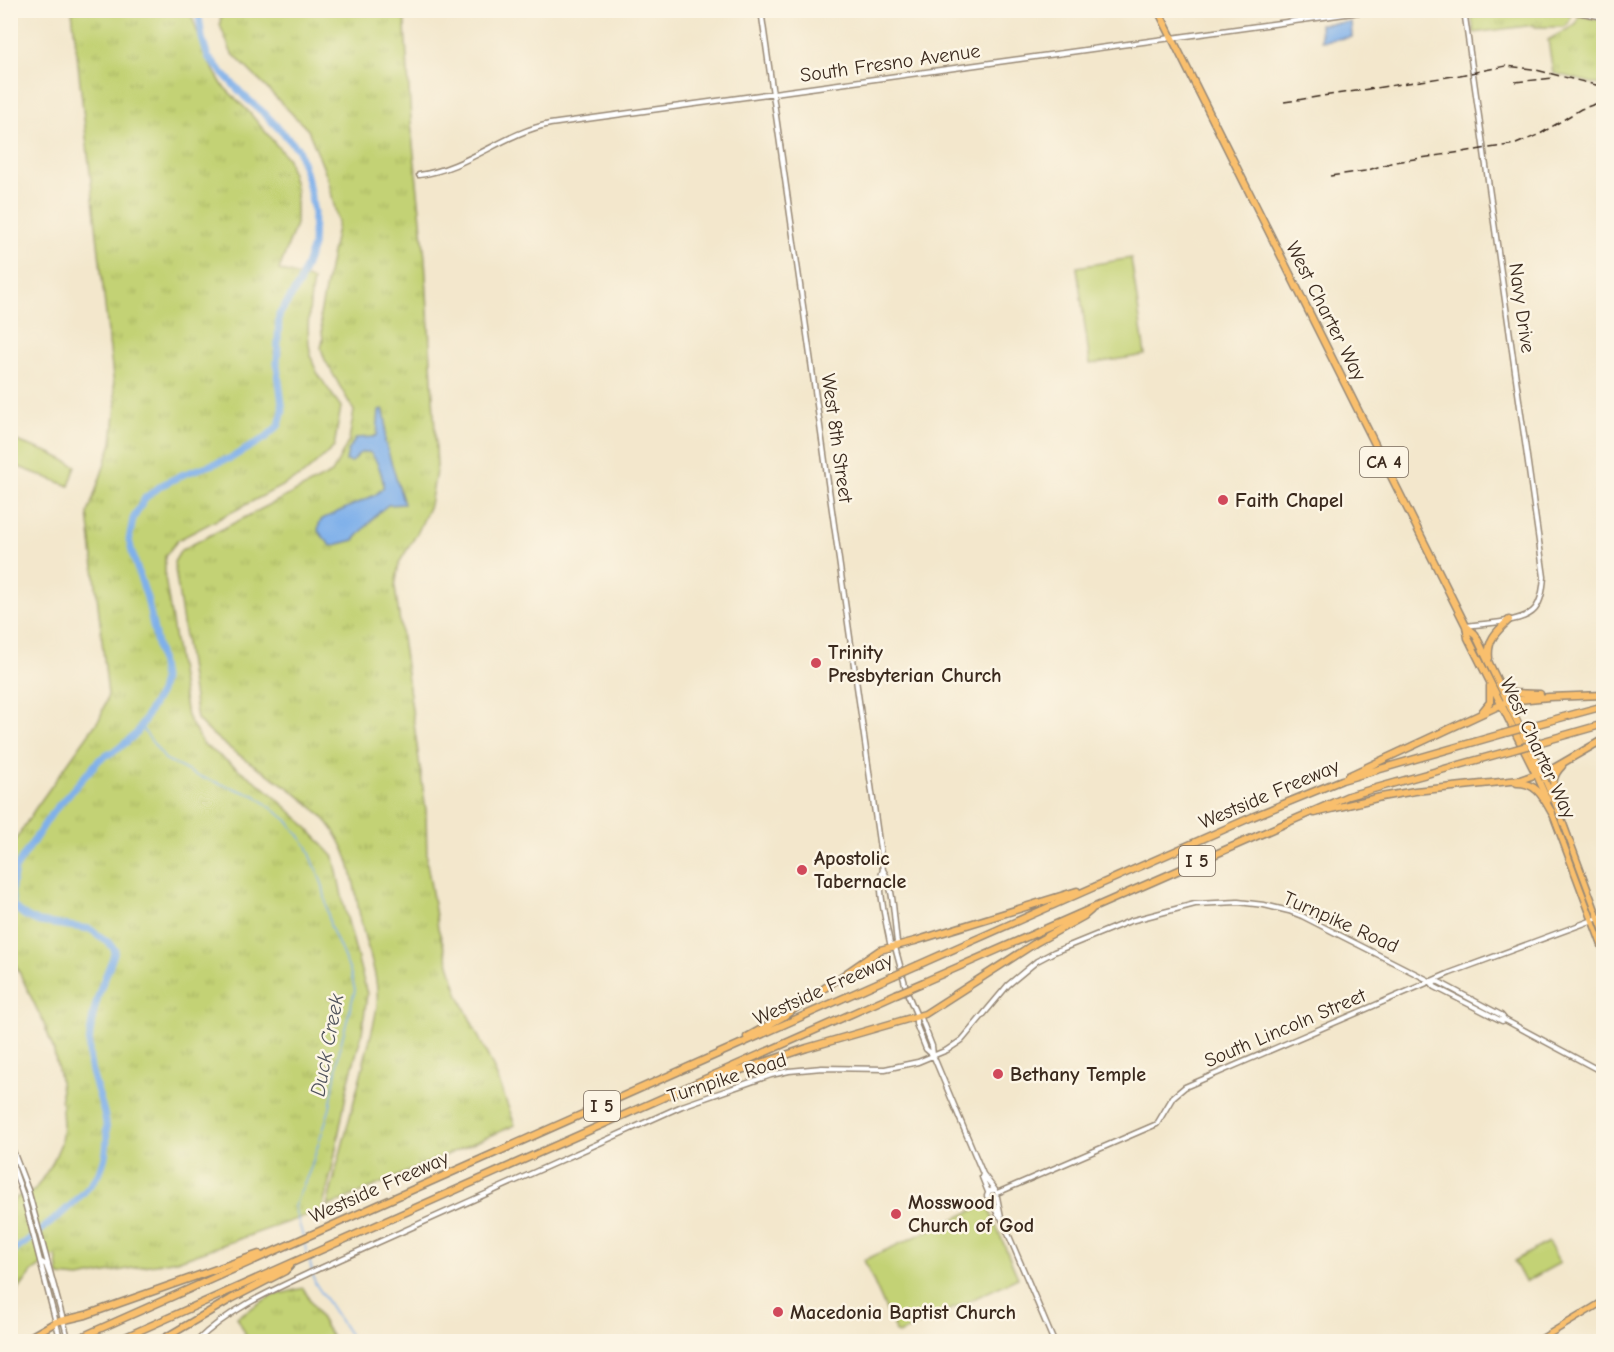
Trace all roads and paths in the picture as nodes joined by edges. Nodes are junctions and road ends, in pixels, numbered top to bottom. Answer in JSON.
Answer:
{"nodes":[{"id":1,"x":761,"y":10,"type":"edge"},
{"id":2,"x":1158,"y":10,"type":"edge"},
{"id":3,"x":1374,"y":10,"type":"edge"},
{"id":4,"x":1464,"y":10,"type":"edge"},
{"id":5,"x":1567,"y":10,"type":"edge"},
{"id":6,"x":1604,"y":17,"type":"edge"},
{"id":7,"x":1171,"y":38,"type":"junction"},
{"id":8,"x":773,"y":94,"type":"junction"},
{"id":9,"x":419,"y":175,"type":"dead end"},
{"id":10,"x":1509,"y":620,"type":"junction"},
{"id":11,"x":1466,"y":626,"type":"junction"},
{"id":12,"x":1489,"y":662,"type":"junction"},
{"id":13,"x":1490,"y":682,"type":"junction"},
{"id":14,"x":1501,"y":685,"type":"junction"},
{"id":15,"x":1604,"y":695,"type":"edge"},
{"id":16,"x":1549,"y":697,"type":"junction"},
{"id":17,"x":1509,"y":701,"type":"junction"},
{"id":18,"x":1502,"y":705,"type":"junction"},
{"id":19,"x":1604,"y":706,"type":"edge"},
{"id":20,"x":1478,"y":715,"type":"junction"},
{"id":21,"x":1604,"y":724,"type":"edge"},
{"id":22,"x":1604,"y":739,"type":"edge"},
{"id":23,"x":1567,"y":761,"type":"junction"},
{"id":24,"x":1539,"y":772,"type":"junction"},
{"id":25,"x":1342,"y":780,"type":"junction"},
{"id":26,"x":1495,"y":782,"type":"junction"},
{"id":27,"x":1553,"y":797,"type":"junction"},
{"id":28,"x":1552,"y":813,"type":"junction"},
{"id":29,"x":1298,"y":816,"type":"junction"},
{"id":30,"x":1558,"y":830,"type":"junction"},
{"id":31,"x":1576,"y":856,"type":"junction"},
{"id":32,"x":883,"y":870,"type":"junction"},
{"id":33,"x":888,"y":881,"type":"junction"},
{"id":34,"x":1087,"y":891,"type":"junction"},
{"id":35,"x":882,"y":895,"type":"junction"},
{"id":36,"x":1096,"y":906,"type":"junction"},
{"id":37,"x":893,"y":909,"type":"junction"},
{"id":38,"x":1601,"y":917,"type":"edge"},
{"id":39,"x":1591,"y":920,"type":"junction"},
{"id":40,"x":1604,"y":933,"type":"edge"},
{"id":41,"x":895,"y":947,"type":"junction"},
{"id":42,"x":1604,"y":952,"type":"edge"},
{"id":43,"x":1430,"y":981,"type":"junction"},
{"id":44,"x":917,"y":1016,"type":"junction"},
{"id":45,"x":1505,"y":1020,"type":"junction"},
{"id":46,"x":933,"y":1055,"type":"junction"},
{"id":47,"x":710,"y":1058,"type":"junction"},
{"id":48,"x":1604,"y":1073,"type":"edge"},
{"id":49,"x":715,"y":1074,"type":"junction"},
{"id":50,"x":10,"y":1143,"type":"edge"},
{"id":51,"x":10,"y":1158,"type":"edge"},
{"id":52,"x":983,"y":1174,"type":"junction"},
{"id":53,"x":988,"y":1192,"type":"junction"},
{"id":54,"x":996,"y":1193,"type":"junction"},
{"id":55,"x":991,"y":1200,"type":"junction"},
{"id":56,"x":1001,"y":1217,"type":"junction"},
{"id":57,"x":272,"y":1252,"type":"junction"},
{"id":58,"x":42,"y":1262,"type":"junction"},
{"id":59,"x":295,"y":1262,"type":"junction"},
{"id":60,"x":56,"y":1289,"type":"junction"},
{"id":61,"x":1604,"y":1300,"type":"edge"},
{"id":62,"x":64,"y":1320,"type":"junction"},
{"id":63,"x":56,"y":1322,"type":"junction"},
{"id":64,"x":21,"y":1341,"type":"edge"},
{"id":65,"x":61,"y":1341,"type":"edge"},
{"id":66,"x":70,"y":1341,"type":"edge"},
{"id":67,"x":114,"y":1341,"type":"edge"},
{"id":68,"x":158,"y":1341,"type":"edge"},
{"id":69,"x":196,"y":1341,"type":"edge"},
{"id":70,"x":1054,"y":1341,"type":"edge"},
{"id":71,"x":1536,"y":1341,"type":"edge"}],
"edges":[{"from":1,"to":8,"type":"street","name":"West 8th Street"},
{"from":2,"to":7,"type":"highway","name":"West Charter Way","number":"CA 4"},
{"from":3,"to":7,"type":"street","name":"South Fresno Avenue"},
{"from":4,"to":10,"type":"street","name":"Navy Drive"},
{"from":5,"to":6,"type":"street"},
{"from":7,"to":8,"type":"street","name":"South Fresno Avenue"},
{"from":7,"to":11,"type":"highway","name":"West Charter Way","number":"CA 4"},
{"from":8,"to":9,"type":"street","name":"South Fresno Avenue"},
{"from":8,"to":32,"type":"street","name":"West 8th Street"},
{"from":10,"to":11,"type":"street"},
{"from":10,"to":12,"type":"highway"},
{"from":11,"to":12,"type":"highway","name":"West Charter Way","number":"CA 4"},
{"from":11,"to":13,"type":"highway","name":"West Charter Way","number":"CA 4"},
{"from":12,"to":14,"type":"highway","name":"West Charter Way","number":"CA 4"},
{"from":13,"to":18,"type":"highway","name":"West Charter Way","number":"CA 4"},
{"from":13,"to":20,"type":"highway"},
{"from":14,"to":16,"type":"highway"},
{"from":14,"to":17,"type":"highway","name":"West Charter Way","number":"CA 4"},
{"from":15,"to":16,"type":"highway"},
{"from":16,"to":17,"type":"highway"},
{"from":17,"to":18,"type":"highway"},
{"from":17,"to":24,"type":"highway","name":"West Charter Way","number":"CA 4"},
{"from":18,"to":20,"type":"highway"},
{"from":18,"to":24,"type":"highway","name":"West Charter Way","number":"CA 4"},
{"from":19,"to":25,"type":"highway","name":"Westside Freeway","number":"I 5","bridge":true},
{"from":20,"to":25,"type":"highway"},
{"from":21,"to":29,"type":"highway","name":"Westside Freeway","number":"I 5","bridge":true},
{"from":22,"to":23,"type":"highway"},
{"from":23,"to":24,"type":"highway"},
{"from":23,"to":27,"type":"highway"},
{"from":24,"to":26,"type":"highway"},
{"from":24,"to":27,"type":"main road","name":"West Charter Way"},
{"from":24,"to":28,"type":"main road","name":"West Charter Way"},
{"from":25,"to":34,"type":"highway","name":"Westside Freeway","number":"I 5"},
{"from":26,"to":28,"type":"highway"},
{"from":26,"to":29,"type":"highway"},
{"from":27,"to":31,"type":"main road","name":"West Charter Way"},
{"from":28,"to":30,"type":"main road","name":"West Charter Way"},
{"from":29,"to":36,"type":"highway","name":"Westside Freeway","number":"I 5"},
{"from":30,"to":31,"type":"main road"},
{"from":30,"to":39,"type":"main road","name":"West Charter Way"},
{"from":31,"to":38,"type":"main road","name":"West Charter Way"},
{"from":32,"to":33,"type":"street","name":"West 8th Street"},
{"from":32,"to":35,"type":"street","name":"West 8th Street"},
{"from":33,"to":35,"type":"street"},
{"from":33,"to":37,"type":"street","name":"West 8th Street"},
{"from":34,"to":41,"type":"highway"},
{"from":34,"to":47,"type":"highway","name":"Westside Freeway","number":"I 5","bridge":true},
{"from":35,"to":37,"type":"street"},
{"from":35,"to":41,"type":"street","name":"West 8th Street"},
{"from":36,"to":44,"type":"highway"},
{"from":36,"to":49,"type":"highway","name":"Westside Freeway","number":"I 5","bridge":true},
{"from":37,"to":41,"type":"street","name":"West 8th Street"},
{"from":38,"to":39,"type":"street","name":"South Lincoln Street"},
{"from":38,"to":40,"type":"main road","name":"West Charter Way"},
{"from":39,"to":42,"type":"main road","name":"West Charter Way"},
{"from":39,"to":43,"type":"street","name":"South Lincoln Street"},
{"from":41,"to":44,"type":"street","name":"West 8th Street"},
{"from":41,"to":47,"type":"highway"},
{"from":43,"to":45,"type":"street","name":"Turnpike Road"},
{"from":43,"to":45,"type":"street","name":"Turnpike Road"},
{"from":43,"to":46,"type":"street","name":"Turnpike Road"},
{"from":43,"to":54,"type":"street","name":"South Lincoln Street"},
{"from":44,"to":46,"type":"street","name":"West 8th Street"},
{"from":44,"to":49,"type":"highway"},
{"from":45,"to":48,"type":"street","name":"Turnpike Road"},
{"from":46,"to":52,"type":"street","name":"West 8th Street"},
{"from":46,"to":69,"type":"street","name":"Turnpike Road"},
{"from":47,"to":57,"type":"highway","name":"Westside Freeway","number":"I 5"},
{"from":49,"to":59,"type":"highway","name":"Westside Freeway","number":"I 5"},
{"from":50,"to":60,"type":"street"},
{"from":51,"to":58,"type":"street"},
{"from":52,"to":53,"type":"street","name":"West 8th Street"},
{"from":52,"to":54,"type":"street","name":"West 8th Street"},
{"from":53,"to":54,"type":"street"},
{"from":53,"to":55,"type":"street","name":"West 8th Street"},
{"from":54,"to":55,"type":"street"},
{"from":54,"to":56,"type":"street","name":"West 8th Street"},
{"from":55,"to":56,"type":"street","name":"West 8th Street"},
{"from":56,"to":70,"type":"street","name":"West 8th Street"},
{"from":57,"to":62,"type":"highway"},
{"from":57,"to":66,"type":"highway","name":"Westside Freeway","number":"I 5"},
{"from":58,"to":60,"type":"street"},
{"from":58,"to":63,"type":"street"},
{"from":59,"to":67,"type":"highway","name":"Westside Freeway","number":"I 5"},
{"from":59,"to":68,"type":"highway"},
{"from":60,"to":62,"type":"street"},
{"from":61,"to":71,"type":"main road"},
{"from":62,"to":63,"type":"highway"},
{"from":62,"to":66,"type":"street"},
{"from":63,"to":64,"type":"highway"},
{"from":63,"to":65,"type":"street"}]}
